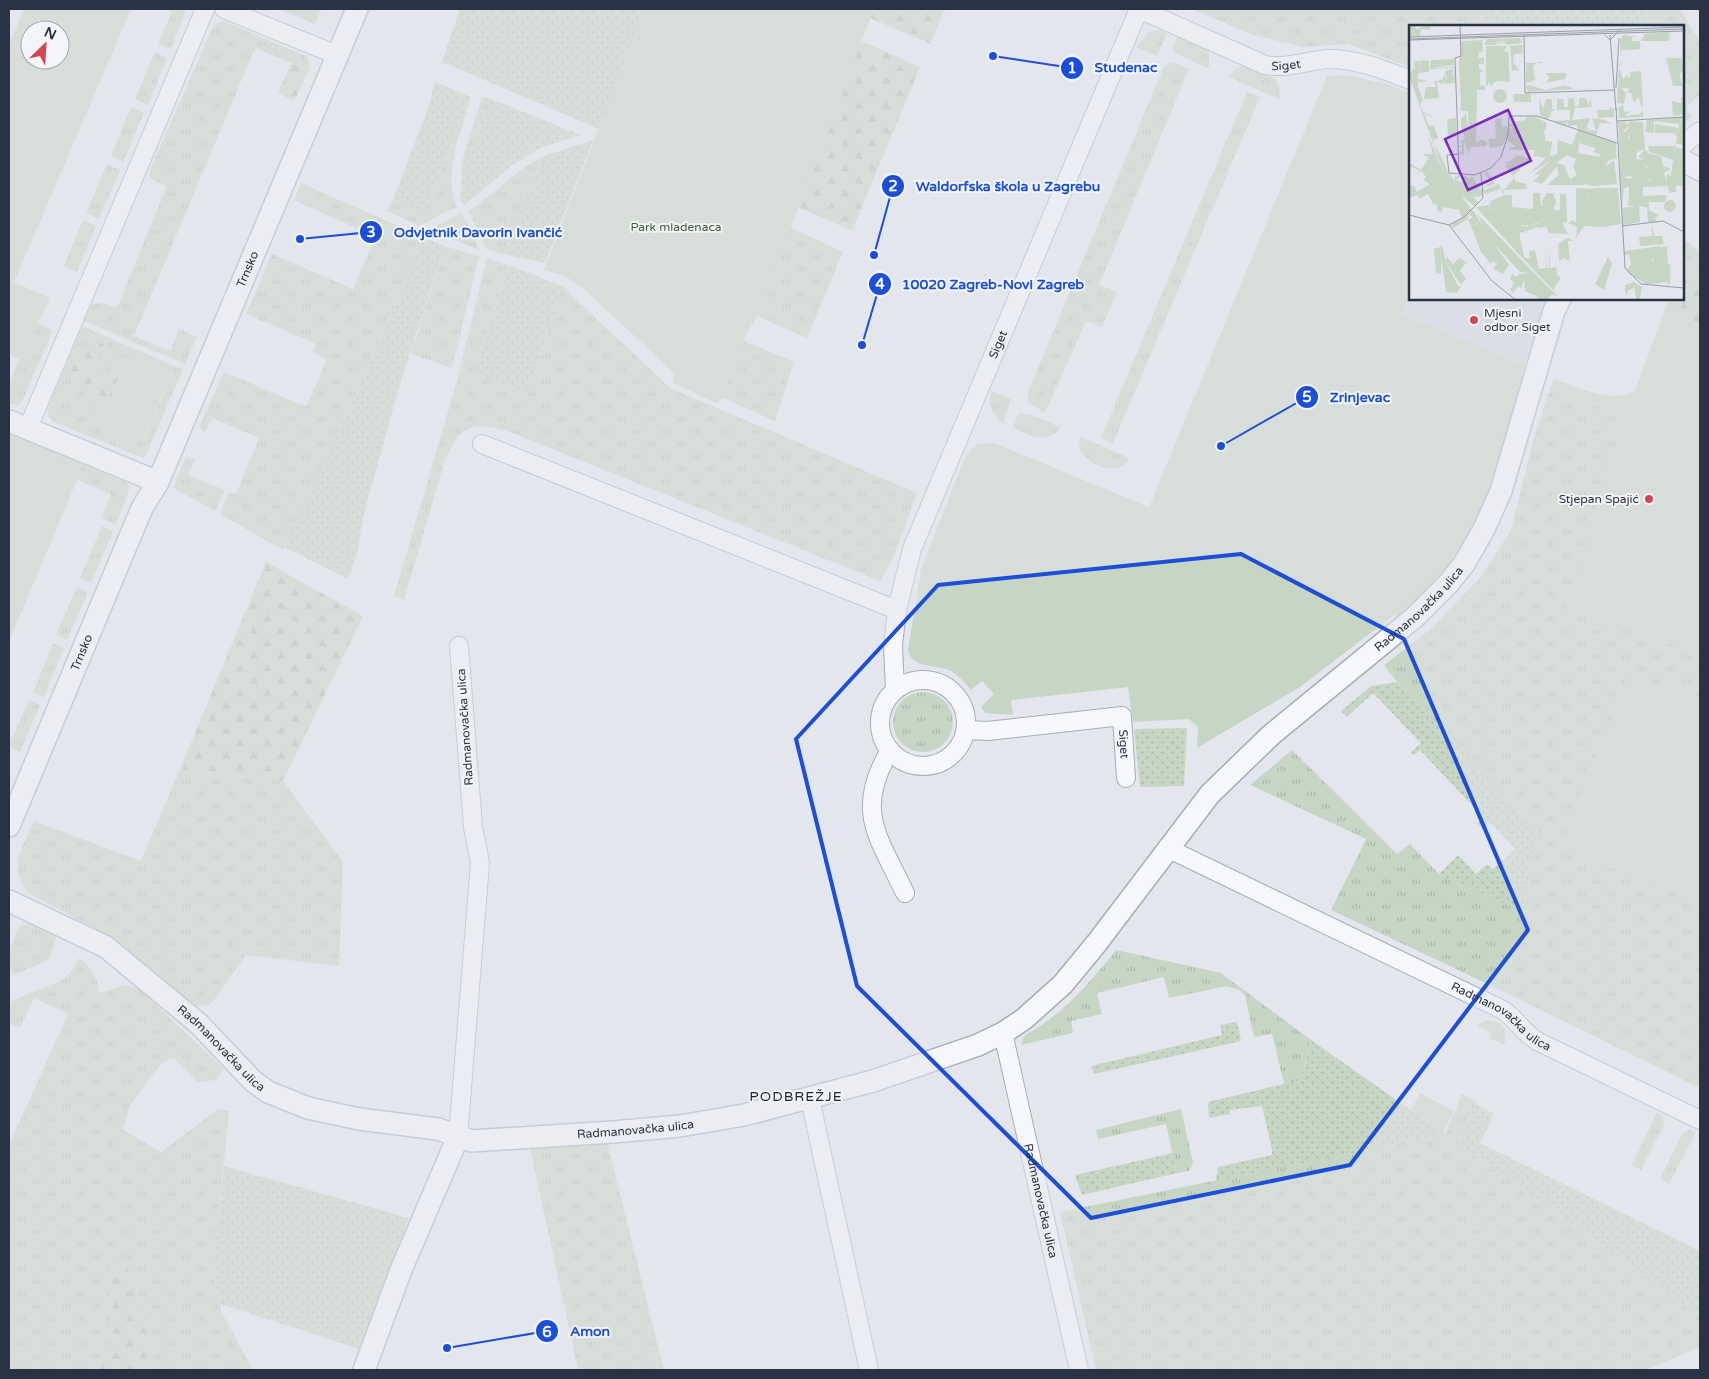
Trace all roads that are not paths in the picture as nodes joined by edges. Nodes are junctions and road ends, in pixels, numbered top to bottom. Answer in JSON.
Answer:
{"nodes":[{"id":1,"x":205,"y":9,"type":"edge"},
{"id":2,"x":224,"y":9,"type":"edge"},
{"id":3,"x":357,"y":9,"type":"edge"},
{"id":4,"x":1139,"y":9,"type":"edge"},
{"id":5,"x":337,"y":55,"type":"junction"},
{"id":6,"x":1409,"y":80,"type":"edge"},
{"id":7,"x":1700,"y":130,"type":"edge"},
{"id":8,"x":1684,"y":143,"type":"edge"},
{"id":9,"x":1684,"y":161,"type":"edge"},
{"id":10,"x":1700,"y":170,"type":"edge"},
{"id":11,"x":1560,"y":300,"type":"edge"},
{"id":12,"x":18,"y":424,"type":"edge"},
{"id":13,"x":482,"y":444,"type":"dead end"},
{"id":14,"x":158,"y":482,"type":"junction"},
{"id":15,"x":897,"y":610,"type":"junction"},
{"id":16,"x":459,"y":646,"type":"dead end"},
{"id":17,"x":895,"y":689,"type":"junction"},
{"id":18,"x":966,"y":730,"type":"junction"},
{"id":19,"x":890,"y":750,"type":"junction"},
{"id":20,"x":1126,"y":778,"type":"dead end"},
{"id":21,"x":9,"y":826,"type":"edge"},
{"id":22,"x":1167,"y":848,"type":"junction"},
{"id":23,"x":905,"y":893,"type":"dead end"},
{"id":24,"x":9,"y":901,"type":"edge"},
{"id":25,"x":1003,"y":1033,"type":"junction"},
{"id":26,"x":810,"y":1099,"type":"junction"},
{"id":27,"x":1700,"y":1120,"type":"edge"},
{"id":28,"x":458,"y":1137,"type":"junction"},
{"id":29,"x":364,"y":1370,"type":"edge"},
{"id":30,"x":869,"y":1370,"type":"edge"},
{"id":31,"x":1079,"y":1370,"type":"edge"}],
"edges":[{"from":1,"to":12,"type":"street"},
{"from":2,"to":5,"type":"street"},
{"from":3,"to":5,"type":"street","name":"Trnsko"},
{"from":4,"to":6,"type":"street","name":"Siget"},
{"from":4,"to":15,"type":"street","name":"Siget"},
{"from":5,"to":14,"type":"street","name":"Trnsko"},
{"from":7,"to":8,"type":"street"},
{"from":9,"to":10,"type":"street"},
{"from":11,"to":22,"type":"street","name":"Radmanovačka ulica"},
{"from":12,"to":14,"type":"street"},
{"from":13,"to":15,"type":"street"},
{"from":14,"to":21,"type":"street","name":"Trnsko"},
{"from":15,"to":17,"type":"street","name":"Siget"},
{"from":16,"to":28,"type":"street","name":"Radmanovačka ulica"},
{"from":17,"to":18,"type":"street"},
{"from":17,"to":19,"type":"street"},
{"from":18,"to":19,"type":"street"},
{"from":18,"to":20,"type":"street","name":"Siget"},
{"from":19,"to":23,"type":"street"},
{"from":22,"to":25,"type":"street","name":"Radmanovačka ulica"},
{"from":22,"to":27,"type":"street","name":"Radmanovačka ulica"},
{"from":24,"to":28,"type":"street","name":"Radmanovačka ulica"},
{"from":25,"to":26,"type":"street","name":"Radmanovačka ulica"},
{"from":25,"to":31,"type":"street","name":"Radmanovačka ulica"},
{"from":26,"to":28,"type":"street","name":"Radmanovačka ulica"},
{"from":26,"to":30,"type":"street"},
{"from":28,"to":29,"type":"street","name":"Radmanovačka ulica"}]}
